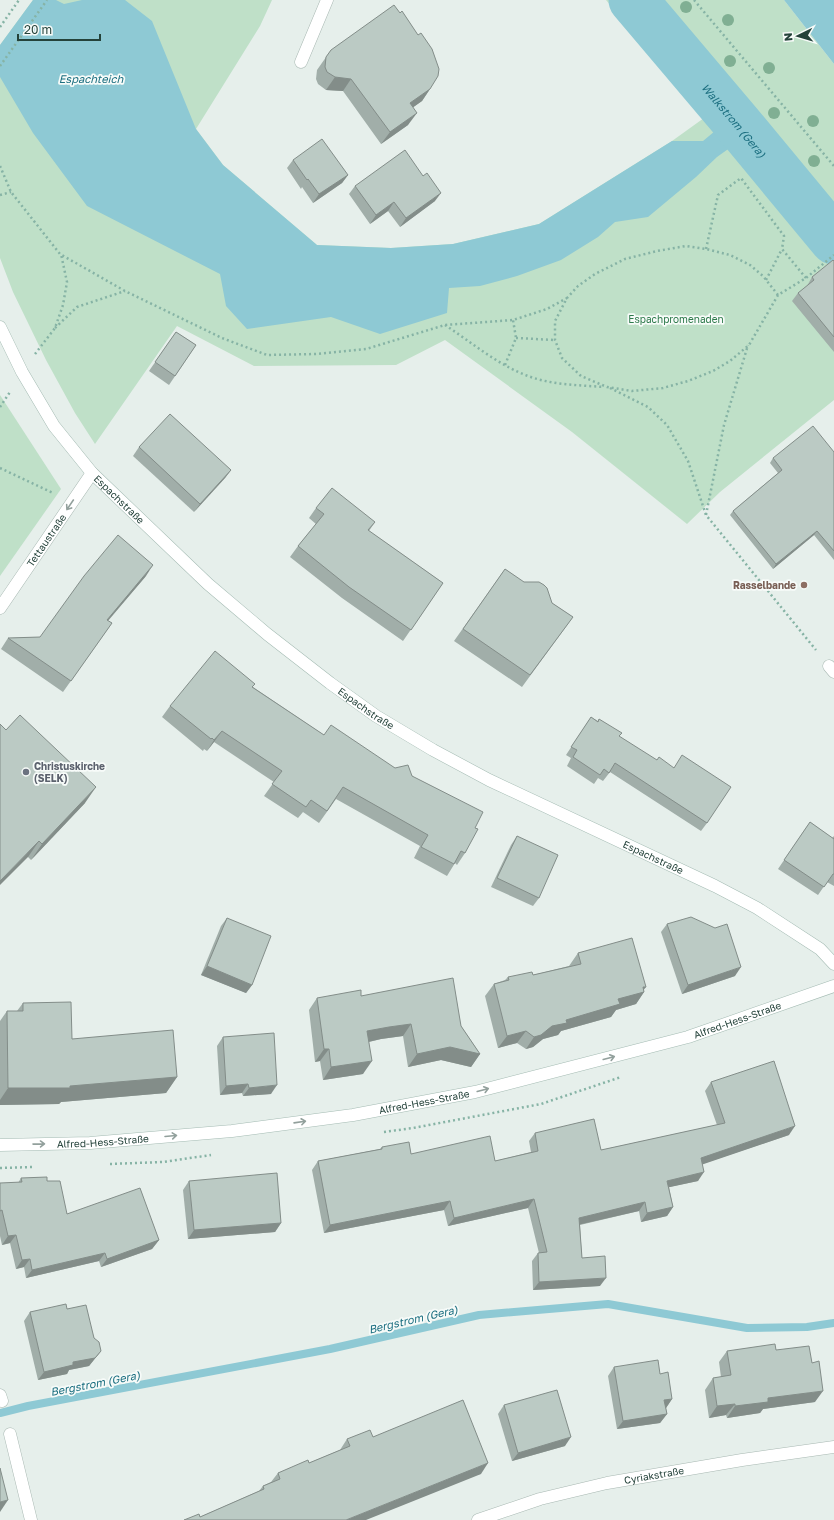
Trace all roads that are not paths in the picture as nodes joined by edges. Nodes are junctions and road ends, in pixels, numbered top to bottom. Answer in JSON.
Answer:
{"nodes":[{"id":1,"x":327,"y":0,"type":"edge"},
{"id":2,"x":301,"y":62,"type":"dead end"},
{"id":3,"x":0,"y":327,"type":"edge"},
{"id":4,"x":92,"y":473,"type":"junction"},
{"id":5,"x":0,"y":608,"type":"edge"},
{"id":6,"x":834,"y":964,"type":"edge"},
{"id":7,"x":834,"y":986,"type":"edge"},
{"id":8,"x":0,"y":1145,"type":"edge"},
{"id":9,"x":10,"y":1434,"type":"dead end"},
{"id":10,"x":834,"y":1447,"type":"edge"},
{"id":11,"x":31,"y":1520,"type":"edge"},
{"id":12,"x":478,"y":1520,"type":"edge"}],
"edges":[{"from":1,"to":2,"type":"street"},
{"from":3,"to":4,"type":"street","name":"Espachstraße"},
{"from":4,"to":5,"type":"street","name":"Tettaustraße","one_way":true},
{"from":4,"to":6,"type":"street","name":"Espachstraße"},
{"from":8,"to":7,"type":"street","name":"Alfred-Hess-Straße","one_way":true},
{"from":9,"to":11,"type":"street"},
{"from":10,"to":12,"type":"street","name":"Cyriakstraße"}]}
